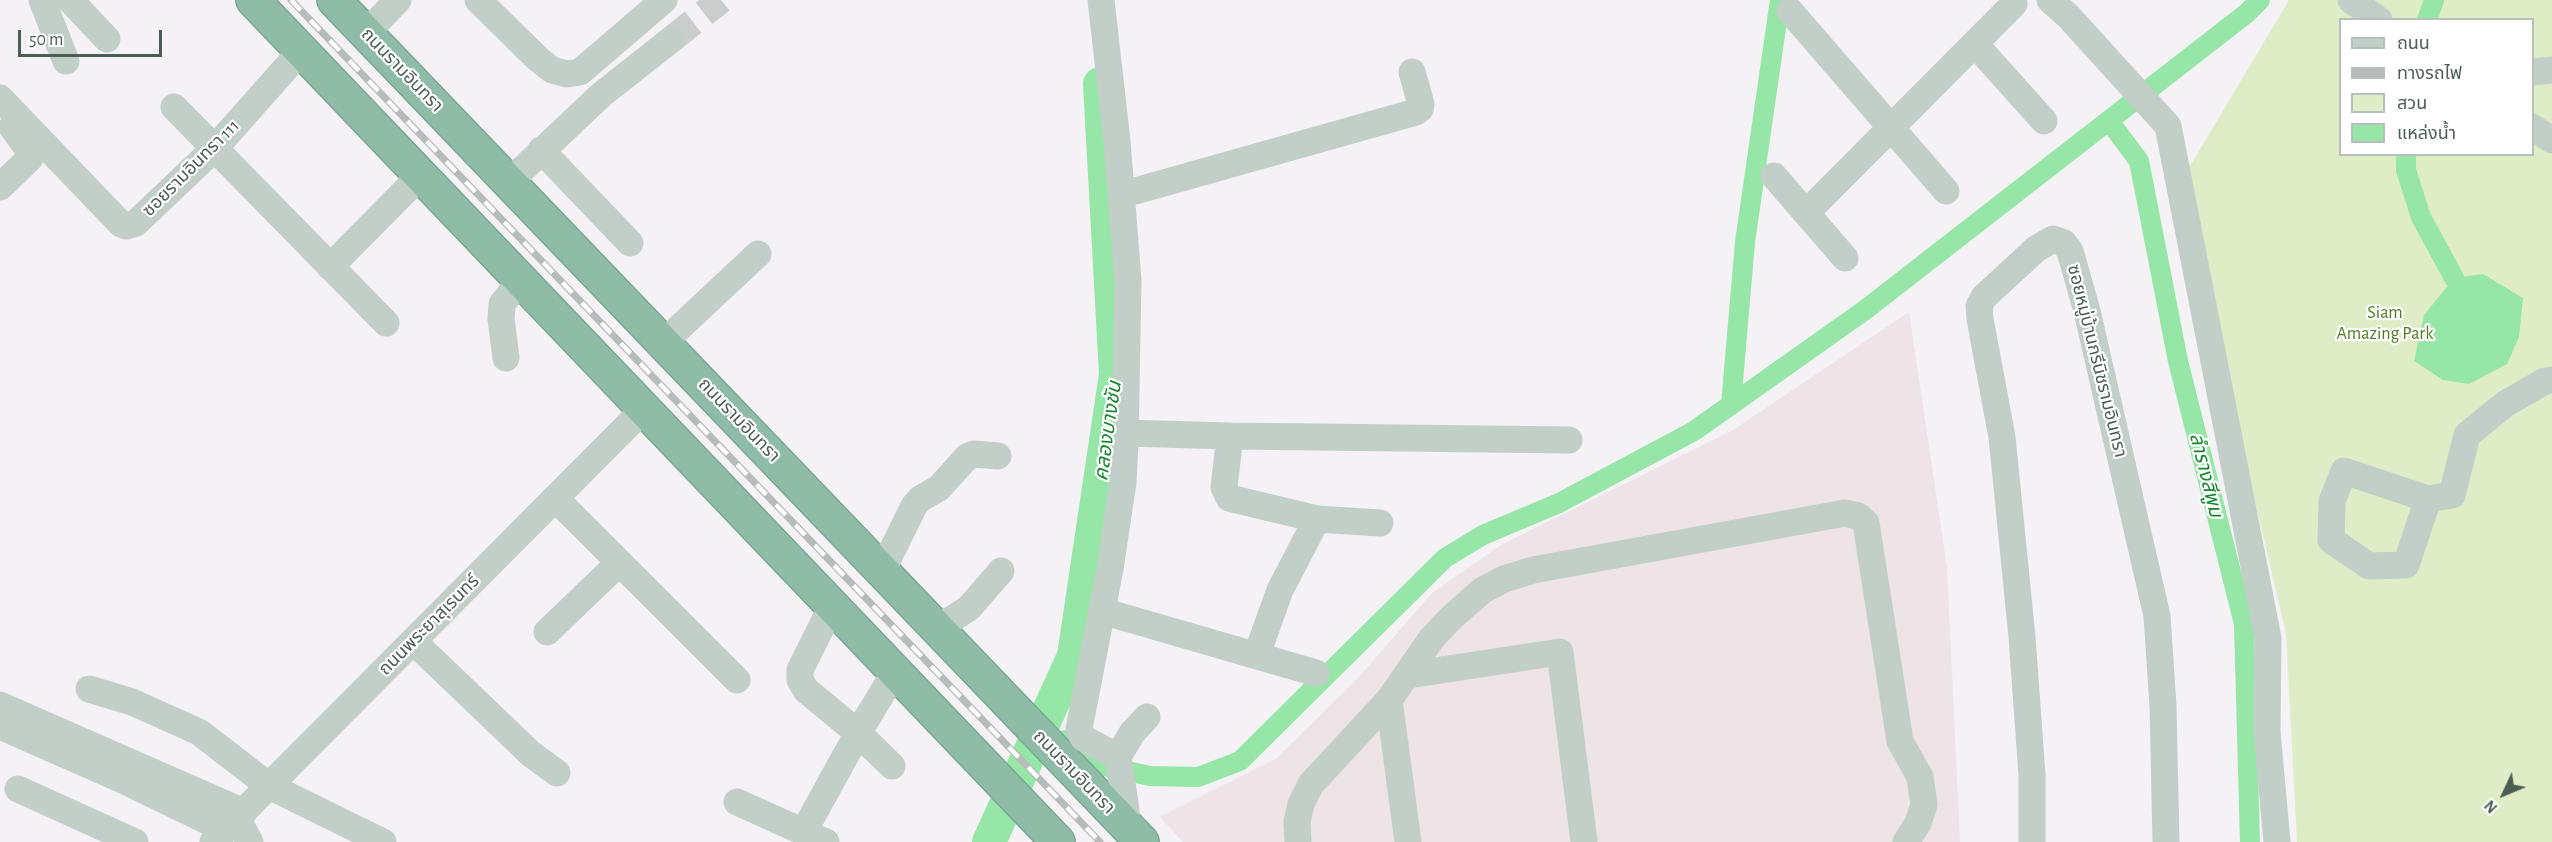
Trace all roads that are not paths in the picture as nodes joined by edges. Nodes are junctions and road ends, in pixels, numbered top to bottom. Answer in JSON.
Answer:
{"nodes":[{"id":1,"x":42,"y":0,"type":"edge"},
{"id":2,"x":70,"y":0,"type":"edge"},
{"id":3,"x":253,"y":0,"type":"edge"},
{"id":4,"x":334,"y":0,"type":"edge"},
{"id":5,"x":398,"y":0,"type":"edge"},
{"id":6,"x":478,"y":0,"type":"edge"},
{"id":7,"x":664,"y":0,"type":"edge"},
{"id":8,"x":1101,"y":0,"type":"edge"},
{"id":9,"x":2050,"y":0,"type":"edge"},
{"id":10,"x":2351,"y":0,"type":"edge"},
{"id":11,"x":2013,"y":2,"type":"edge"},
{"id":12,"x":1790,"y":11,"type":"dead end"},
{"id":13,"x":2376,"y":18,"type":"edge"},
{"id":14,"x":366,"y":33,"type":"junction"},
{"id":15,"x":107,"y":39,"type":"dead end"},
{"id":16,"x":672,"y":39,"type":"tunnel mouth"},
{"id":17,"x":1976,"y":44,"type":"junction"},
{"id":18,"x":301,"y":51,"type":"junction"},
{"id":19,"x":66,"y":61,"type":"dead end"},
{"id":20,"x":2552,"y":70,"type":"edge"},
{"id":21,"x":1412,"y":72,"type":"dead end"},
{"id":22,"x":2534,"y":72,"type":"edge"},
{"id":23,"x":8,"y":106,"type":"edge"},
{"id":24,"x":174,"y":107,"type":"dead end"},
{"id":25,"x":2044,"y":121,"type":"dead end"},
{"id":26,"x":2534,"y":128,"type":"edge"},
{"id":27,"x":1892,"y":129,"type":"junction"},
{"id":28,"x":2552,"y":140,"type":"edge"},
{"id":29,"x":215,"y":148,"type":"junction"},
{"id":30,"x":542,"y":150,"type":"junction"},
{"id":31,"x":421,"y":175,"type":"junction"},
{"id":32,"x":1773,"y":176,"type":"dead end"},
{"id":33,"x":510,"y":182,"type":"junction"},
{"id":34,"x":0,"y":187,"type":"edge"},
{"id":35,"x":1946,"y":191,"type":"dead end"},
{"id":36,"x":1122,"y":195,"type":"junction"},
{"id":37,"x":1806,"y":213,"type":"junction"},
{"id":38,"x":630,"y":243,"type":"dead end"},
{"id":39,"x":758,"y":254,"type":"dead end"},
{"id":40,"x":1845,"y":258,"type":"dead end"},
{"id":41,"x":330,"y":267,"type":"junction"},
{"id":42,"x":520,"y":281,"type":"junction"},
{"id":43,"x":386,"y":323,"type":"dead end"},
{"id":44,"x":664,"y":342,"type":"junction"},
{"id":45,"x":506,"y":358,"type":"dead end"},
{"id":46,"x":2552,"y":380,"type":"edge"},
{"id":47,"x":645,"y":408,"type":"junction"},
{"id":48,"x":1125,"y":433,"type":"junction"},
{"id":49,"x":1230,"y":436,"type":"junction"},
{"id":50,"x":1569,"y":440,"type":"dead end"},
{"id":51,"x":998,"y":456,"type":"dead end"},
{"id":52,"x":555,"y":498,"type":"junction"},
{"id":53,"x":2428,"y":500,"type":"dead end"},
{"id":54,"x":1317,"y":519,"type":"junction"},
{"id":55,"x":1380,"y":523,"type":"dead end"},
{"id":56,"x":619,"y":562,"type":"junction"},
{"id":57,"x":882,"y":571,"type":"junction"},
{"id":58,"x":1001,"y":571,"type":"dead end"},
{"id":59,"x":831,"y":606,"type":"junction"},
{"id":60,"x":1102,"y":611,"type":"junction"},
{"id":61,"x":938,"y":628,"type":"junction"},
{"id":62,"x":547,"y":632,"type":"dead end"},
{"id":63,"x":413,"y":641,"type":"junction"},
{"id":64,"x":1257,"y":654,"type":"junction"},
{"id":65,"x":895,"y":672,"type":"junction"},
{"id":66,"x":1316,"y":673,"type":"dead end"},
{"id":67,"x":1408,"y":675,"type":"junction"},
{"id":68,"x":737,"y":680,"type":"dead end"},
{"id":69,"x":89,"y":689,"type":"dead end"},
{"id":70,"x":1389,"y":700,"type":"junction"},
{"id":71,"x":0,"y":705,"type":"edge"},
{"id":72,"x":1147,"y":717,"type":"dead end"},
{"id":73,"x":0,"y":726,"type":"edge"},
{"id":74,"x":858,"y":733,"type":"junction"},
{"id":75,"x":892,"y":766,"type":"dead end"},
{"id":76,"x":1120,"y":767,"type":"junction"},
{"id":77,"x":557,"y":773,"type":"dead end"},
{"id":78,"x":269,"y":786,"type":"junction"},
{"id":79,"x":18,"y":789,"type":"dead end"},
{"id":80,"x":737,"y":802,"type":"dead end"},
{"id":81,"x":230,"y":826,"type":"edge"},
{"id":82,"x":1134,"y":834,"type":"edge"},
{"id":83,"x":814,"y":837,"type":"edge"},
{"id":84,"x":135,"y":842,"type":"edge"},
{"id":85,"x":250,"y":842,"type":"edge"},
{"id":86,"x":383,"y":842,"type":"edge"},
{"id":87,"x":1058,"y":842,"type":"edge"},
{"id":88,"x":1298,"y":842,"type":"edge"},
{"id":89,"x":1408,"y":842,"type":"edge"},
{"id":90,"x":1584,"y":842,"type":"edge"},
{"id":91,"x":1906,"y":842,"type":"edge"},
{"id":92,"x":2032,"y":842,"type":"edge"},
{"id":93,"x":2166,"y":842,"type":"edge"},
{"id":94,"x":2277,"y":842,"type":"edge"}],
"edges":[{"from":1,"to":19,"type":"street"},
{"from":2,"to":15,"type":"street"},
{"from":3,"to":18,"type":"highway"},
{"from":4,"to":14,"type":"highway","name":"ถนนรามอินทรา"},
{"from":5,"to":14,"type":"street"},
{"from":6,"to":7,"type":"street"},
{"from":8,"to":36,"type":"street"},
{"from":9,"to":11,"type":"street"},
{"from":9,"to":94,"type":"street"},
{"from":10,"to":13,"type":"street"},
{"from":11,"to":17,"type":"street"},
{"from":12,"to":27,"type":"street"},
{"from":14,"to":33,"type":"highway","name":"ถนนรามอินทรา"},
{"from":16,"to":30,"type":"street"},
{"from":17,"to":25,"type":"street"},
{"from":17,"to":27,"type":"street"},
{"from":18,"to":29,"type":"street","name":"ซอยรามอินทรา 111"},
{"from":18,"to":31,"type":"highway"},
{"from":20,"to":22,"type":"street"},
{"from":21,"to":36,"type":"street"},
{"from":23,"to":29,"type":"street","name":"ซอยรามอินทรา 111"},
{"from":23,"to":34,"type":"street"},
{"from":24,"to":29,"type":"street"},
{"from":26,"to":28,"type":"street"},
{"from":27,"to":35,"type":"street"},
{"from":27,"to":37,"type":"street"},
{"from":29,"to":41,"type":"street"},
{"from":30,"to":33,"type":"street"},
{"from":30,"to":38,"type":"street"},
{"from":31,"to":41,"type":"street"},
{"from":31,"to":42,"type":"highway"},
{"from":32,"to":37,"type":"street"},
{"from":33,"to":44,"type":"highway","name":"ถนนรามอินทรา"},
{"from":36,"to":48,"type":"street"},
{"from":37,"to":40,"type":"street"},
{"from":39,"to":44,"type":"street"},
{"from":41,"to":43,"type":"street"},
{"from":42,"to":45,"type":"street"},
{"from":42,"to":47,"type":"highway"},
{"from":44,"to":57,"type":"highway","name":"ถนนรามอินทรา"},
{"from":46,"to":53,"type":"street"},
{"from":47,"to":52,"type":"street","name":"ถนนพระยาสุเรนทร์"},
{"from":47,"to":59,"type":"highway"},
{"from":48,"to":49,"type":"street"},
{"from":48,"to":60,"type":"street"},
{"from":49,"to":50,"type":"street"},
{"from":49,"to":54,"type":"street"},
{"from":51,"to":57,"type":"street"},
{"from":52,"to":56,"type":"street"},
{"from":52,"to":63,"type":"street","name":"ถนนพระยาสุเรนทร์"},
{"from":54,"to":55,"type":"street"},
{"from":54,"to":64,"type":"street"},
{"from":56,"to":62,"type":"street"},
{"from":56,"to":68,"type":"street"},
{"from":57,"to":61,"type":"highway","name":"ถนนรามอินทรา"},
{"from":58,"to":61,"type":"street"},
{"from":59,"to":65,"type":"highway"},
{"from":59,"to":74,"type":"street"},
{"from":60,"to":64,"type":"street"},
{"from":60,"to":76,"type":"street"},
{"from":61,"to":82,"type":"highway","name":"ถนนรามอินทรา"},
{"from":63,"to":77,"type":"street"},
{"from":63,"to":78,"type":"street","name":"ถนนพระยาสุเรนทร์"},
{"from":64,"to":66,"type":"street"},
{"from":65,"to":74,"type":"street"},
{"from":65,"to":87,"type":"highway"},
{"from":67,"to":70,"type":"street"},
{"from":67,"to":90,"type":"street"},
{"from":67,"to":91,"type":"street"},
{"from":69,"to":78,"type":"street"},
{"from":70,"to":88,"type":"street"},
{"from":70,"to":89,"type":"street"},
{"from":71,"to":81,"type":"street"},
{"from":72,"to":76,"type":"street"},
{"from":73,"to":81,"type":"street"},
{"from":74,"to":75,"type":"street"},
{"from":74,"to":83,"type":"street"},
{"from":76,"to":82,"type":"street"},
{"from":78,"to":81,"type":"street","name":"ถนนพระยาสุเรนทร์"},
{"from":78,"to":86,"type":"street"},
{"from":79,"to":84,"type":"street"},
{"from":80,"to":83,"type":"street"},
{"from":81,"to":85,"type":"street"},
{"from":92,"to":93,"type":"street","name":"ซอยหมู่บ้านกรีนิชรามอินทรา"}]}
